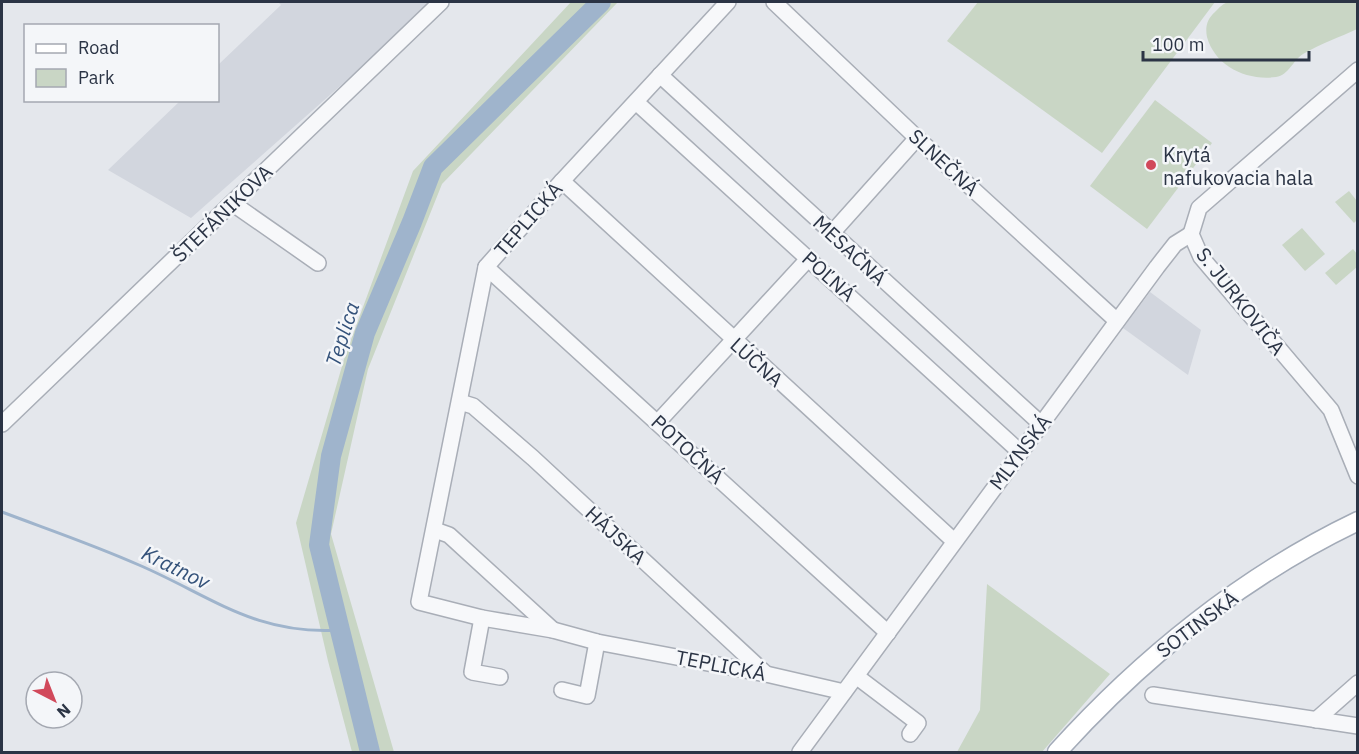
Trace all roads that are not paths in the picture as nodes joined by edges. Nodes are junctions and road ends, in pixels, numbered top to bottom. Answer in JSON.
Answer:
{"nodes":[{"id":1,"x":441,"y":2,"type":"edge"},
{"id":2,"x":728,"y":2,"type":"edge"},
{"id":3,"x":774,"y":2,"type":"edge"},
{"id":4,"x":1358,"y":70,"type":"edge"},
{"id":5,"x":660,"y":75,"type":"junction"},
{"id":6,"x":636,"y":102,"type":"junction"},
{"id":7,"x":917,"y":138,"type":"junction"},
{"id":8,"x":562,"y":181,"type":"junction"},
{"id":9,"x":232,"y":203,"type":"junction"},
{"id":10,"x":831,"y":233,"type":"junction"},
{"id":11,"x":1191,"y":234,"type":"junction"},
{"id":12,"x":808,"y":258,"type":"junction"},
{"id":13,"x":318,"y":263,"type":"dead end"},
{"id":14,"x":486,"y":267,"type":"junction"},
{"id":15,"x":1117,"y":321,"type":"junction"},
{"id":16,"x":733,"y":339,"type":"junction"},
{"id":17,"x":460,"y":402,"type":"junction"},
{"id":18,"x":658,"y":422,"type":"junction"},
{"id":19,"x":2,"y":424,"type":"edge"},
{"id":20,"x":1041,"y":424,"type":"junction"},
{"id":21,"x":1020,"y":452,"type":"junction"},
{"id":22,"x":1358,"y":476,"type":"edge"},
{"id":23,"x":1358,"y":521,"type":"edge"},
{"id":24,"x":435,"y":530,"type":"junction"},
{"id":25,"x":954,"y":541,"type":"junction"},
{"id":26,"x":517,"y":598,"type":"junction"},
{"id":27,"x":482,"y":618,"type":"junction"},
{"id":28,"x":506,"y":622,"type":"junction"},
{"id":29,"x":553,"y":630,"type":"junction"},
{"id":30,"x":888,"y":633,"type":"junction"},
{"id":31,"x":730,"y":640,"type":"junction"},
{"id":32,"x":597,"y":642,"type":"junction"},
{"id":33,"x":720,"y":665,"type":"junction"},
{"id":34,"x":766,"y":674,"type":"junction"},
{"id":35,"x":856,"y":676,"type":"junction"},
{"id":36,"x":500,"y":677,"type":"dead end"},
{"id":37,"x":1358,"y":683,"type":"edge"},
{"id":38,"x":562,"y":690,"type":"dead end"},
{"id":39,"x":844,"y":692,"type":"junction"},
{"id":40,"x":1153,"y":695,"type":"dead end"},
{"id":41,"x":1316,"y":720,"type":"junction"},
{"id":42,"x":1358,"y":726,"type":"edge"},
{"id":43,"x":910,"y":734,"type":"dead end"},
{"id":44,"x":800,"y":753,"type":"edge"},
{"id":45,"x":1057,"y":753,"type":"edge"}],
"edges":[{"from":1,"to":9,"type":"street","name":"ŠTEFÁNIKOVA"},
{"from":2,"to":5,"type":"street","name":"TEPLICKÁ"},
{"from":3,"to":7,"type":"street","name":"SLNEČNÁ"},
{"from":4,"to":11,"type":"street","name":"S. JURKOVIČA"},
{"from":5,"to":6,"type":"street","name":"TEPLICKÁ"},
{"from":5,"to":10,"type":"street","name":"MESAČNÁ"},
{"from":6,"to":8,"type":"street","name":"TEPLICKÁ"},
{"from":6,"to":12,"type":"street","name":"POĽNÁ"},
{"from":7,"to":10,"type":"street"},
{"from":7,"to":15,"type":"street","name":"SLNEČNÁ"},
{"from":8,"to":14,"type":"street","name":"TEPLICKÁ"},
{"from":8,"to":16,"type":"street","name":"LÚČNA"},
{"from":9,"to":13,"type":"street"},
{"from":9,"to":19,"type":"street","name":"ŠTEFÁNIKOVA"},
{"from":10,"to":20,"type":"street","name":"MESAČNÁ"},
{"from":11,"to":15,"type":"street","name":"MLYNSKÁ"},
{"from":11,"to":22,"type":"street","name":"S. JURKOVIČA"},
{"from":12,"to":16,"type":"street"},
{"from":12,"to":21,"type":"street","name":"POĽNÁ"},
{"from":14,"to":17,"type":"street","name":"TEPLICKÁ"},
{"from":14,"to":18,"type":"street","name":"POTOČNÁ"},
{"from":15,"to":20,"type":"street","name":"MLYNSKÁ"},
{"from":16,"to":18,"type":"street"},
{"from":16,"to":25,"type":"street","name":"LÚČNA"},
{"from":17,"to":24,"type":"street","name":"TEPLICKÁ"},
{"from":17,"to":31,"type":"street","name":"HÁJSKA"},
{"from":18,"to":30,"type":"street","name":"POTOČNÁ"},
{"from":20,"to":21,"type":"street","name":"MLYNSKÁ"},
{"from":21,"to":25,"type":"street","name":"MLYNSKÁ"},
{"from":23,"to":45,"type":"main road","name":"SOTINSKÁ"},
{"from":24,"to":26,"type":"street","name":"TEPLICKÁ"},
{"from":24,"to":27,"type":"street","name":"TEPLICKÁ"},
{"from":25,"to":30,"type":"street","name":"MLYNSKÁ"},
{"from":26,"to":28,"type":"street"},
{"from":26,"to":29,"type":"street","name":"TEPLICKÁ"},
{"from":27,"to":28,"type":"street","name":"TEPLICKÁ"},
{"from":27,"to":36,"type":"street"},
{"from":28,"to":29,"type":"street","name":"TEPLICKÁ"},
{"from":29,"to":32,"type":"street","name":"TEPLICKÁ"},
{"from":30,"to":35,"type":"street","name":"MLYNSKÁ"},
{"from":31,"to":33,"type":"street"},
{"from":31,"to":34,"type":"street","name":"HÁJSKA"},
{"from":32,"to":33,"type":"street","name":"TEPLICKÁ"},
{"from":32,"to":38,"type":"street"},
{"from":33,"to":34,"type":"street","name":"TEPLICKÁ"},
{"from":34,"to":39,"type":"street","name":"TEPLICKÁ"},
{"from":35,"to":39,"type":"street","name":"MLYNSKÁ"},
{"from":35,"to":43,"type":"street"},
{"from":37,"to":41,"type":"street"},
{"from":39,"to":44,"type":"street","name":"MLYNSKÁ"},
{"from":40,"to":41,"type":"street"},
{"from":41,"to":42,"type":"street"}]}
